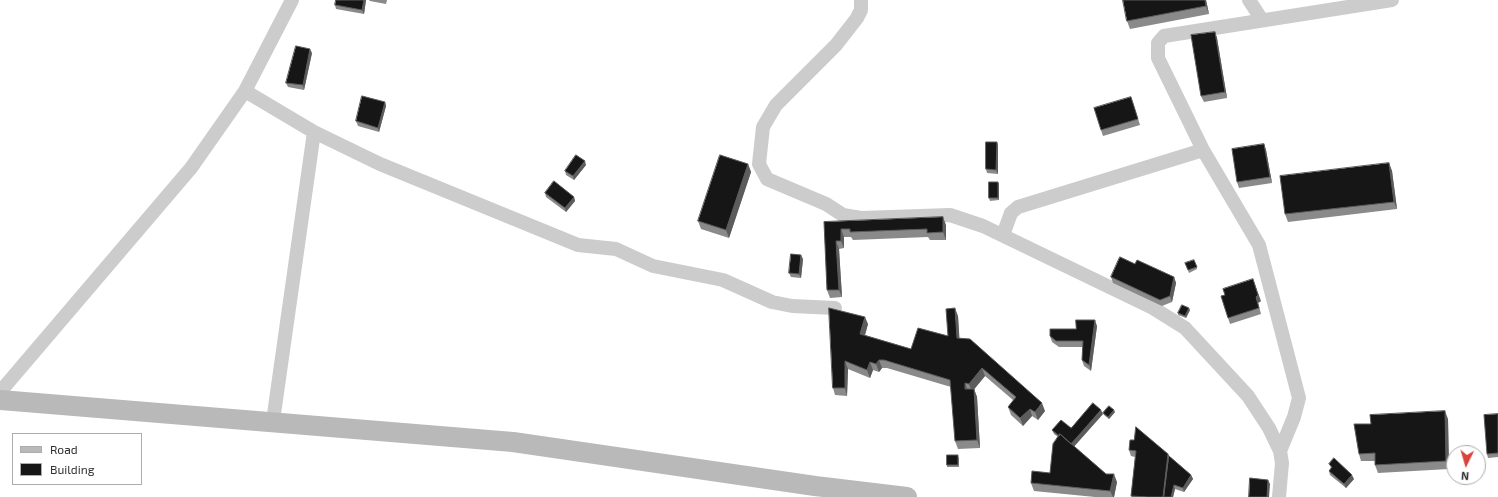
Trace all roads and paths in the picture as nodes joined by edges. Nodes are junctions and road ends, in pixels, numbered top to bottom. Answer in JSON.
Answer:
{"nodes":[{"id":1,"x":292,"y":0,"type":"edge"},
{"id":2,"x":861,"y":0,"type":"edge"},
{"id":3,"x":1248,"y":0,"type":"edge"},
{"id":4,"x":1392,"y":0,"type":"edge"},
{"id":5,"x":1346,"y":3,"type":"edge"},
{"id":6,"x":1262,"y":20,"type":"junction"},
{"id":7,"x":245,"y":91,"type":"junction"},
{"id":8,"x":314,"y":132,"type":"junction"},
{"id":9,"x":1203,"y":150,"type":"junction"},
{"id":10,"x":1003,"y":235,"type":"junction"},
{"id":11,"x":835,"y":308,"type":"edge"},
{"id":12,"x":0,"y":392,"type":"edge"},
{"id":13,"x":0,"y":400,"type":"edge"},
{"id":14,"x":273,"y":421,"type":"junction"},
{"id":15,"x":1280,"y":451,"type":"junction"},
{"id":16,"x":815,"y":492,"type":"edge"},
{"id":17,"x":907,"y":497,"type":"edge"},
{"id":18,"x":1279,"y":497,"type":"edge"}],
"edges":[{"from":1,"to":7,"type":"street"},
{"from":2,"to":10,"type":"street"},
{"from":3,"to":6,"type":"street"},
{"from":4,"to":5,"type":"street"},
{"from":5,"to":6,"type":"street"},
{"from":6,"to":9,"type":"street"},
{"from":7,"to":8,"type":"street"},
{"from":7,"to":12,"type":"street"},
{"from":8,"to":11,"type":"street"},
{"from":8,"to":14,"type":"street"},
{"from":9,"to":10,"type":"street"},
{"from":9,"to":15,"type":"street"},
{"from":10,"to":15,"type":"street"},
{"from":13,"to":14,"type":"main road"},
{"from":14,"to":16,"type":"main road"},
{"from":15,"to":18,"type":"street"},
{"from":16,"to":17,"type":"main road"}]}
